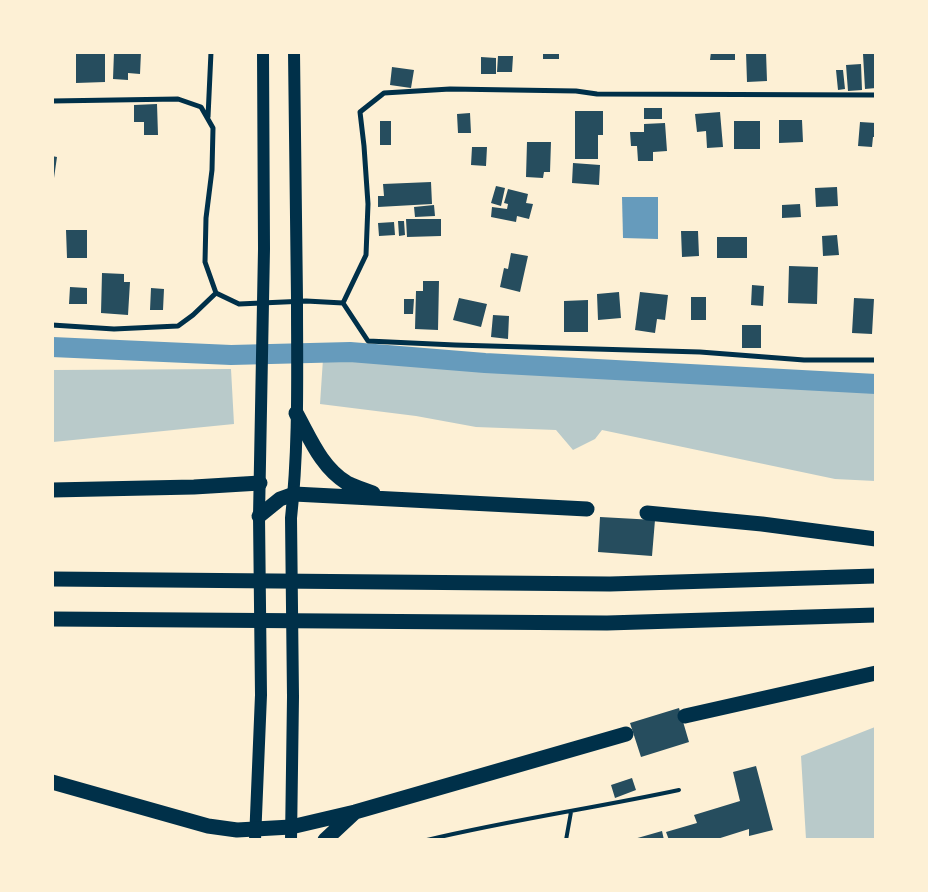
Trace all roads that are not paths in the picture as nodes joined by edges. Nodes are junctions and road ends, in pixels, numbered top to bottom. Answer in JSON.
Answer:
{"nodes":[{"id":1,"x":211,"y":52,"type":"edge"},
{"id":2,"x":263,"y":52,"type":"edge"},
{"id":3,"x":294,"y":52,"type":"edge"},
{"id":4,"x":876,"y":95,"type":"edge"},
{"id":5,"x":52,"y":100,"type":"edge"},
{"id":6,"x":208,"y":119,"type":"junction"},
{"id":7,"x":216,"y":293,"type":"junction"},
{"id":8,"x":343,"y":303,"type":"junction"},
{"id":9,"x":52,"y":325,"type":"edge"},
{"id":10,"x":876,"y":360,"type":"edge"},
{"id":11,"x":296,"y":409,"type":"junction"},
{"id":12,"x":260,"y":483,"type":"junction"},
{"id":13,"x":52,"y":490,"type":"edge"},
{"id":14,"x":294,"y":494,"type":"junction"},
{"id":15,"x":386,"y":498,"type":"junction"},
{"id":16,"x":587,"y":509,"type":"dead end"},
{"id":17,"x":647,"y":513,"type":"dead end"},
{"id":18,"x":259,"y":520,"type":"junction"},
{"id":19,"x":876,"y":539,"type":"edge"},
{"id":20,"x":876,"y":576,"type":"edge"},
{"id":21,"x":52,"y":579,"type":"edge"},
{"id":22,"x":876,"y":615,"type":"edge"},
{"id":23,"x":52,"y":619,"type":"edge"},
{"id":24,"x":876,"y":673,"type":"edge"},
{"id":25,"x":685,"y":716,"type":"dead end"},
{"id":26,"x":626,"y":734,"type":"dead end"},
{"id":27,"x":52,"y":782,"type":"edge"},
{"id":28,"x":679,"y":790,"type":"dead end"},
{"id":29,"x":355,"y":812,"type":"junction"},
{"id":30,"x":571,"y":812,"type":"junction"},
{"id":31,"x":291,"y":834,"type":"edge"},
{"id":32,"x":254,"y":835,"type":"edge"},
{"id":33,"x":325,"y":840,"type":"edge"},
{"id":34,"x":427,"y":840,"type":"edge"},
{"id":35,"x":566,"y":840,"type":"edge"}],
"edges":[{"from":1,"to":6,"type":"street"},
{"from":2,"to":12,"type":"main road"},
{"from":3,"to":11,"type":"main road"},
{"from":4,"to":8,"type":"street"},
{"from":5,"to":6,"type":"street"},
{"from":6,"to":7,"type":"street"},
{"from":7,"to":8,"type":"street"},
{"from":7,"to":9,"type":"street"},
{"from":8,"to":10,"type":"street"},
{"from":11,"to":14,"type":"main road"},
{"from":11,"to":15,"type":"highway"},
{"from":12,"to":13,"type":"highway"},
{"from":12,"to":18,"type":"main road"},
{"from":14,"to":15,"type":"highway"},
{"from":14,"to":18,"type":"highway"},
{"from":14,"to":31,"type":"main road"},
{"from":15,"to":16,"type":"highway"},
{"from":17,"to":19,"type":"highway"},
{"from":18,"to":32,"type":"main road"},
{"from":20,"to":21,"type":"highway"},
{"from":22,"to":23,"type":"highway"},
{"from":24,"to":25,"type":"highway"},
{"from":26,"to":29,"type":"highway"},
{"from":27,"to":32,"type":"highway"},
{"from":28,"to":30,"type":"lane"},
{"from":29,"to":31,"type":"highway"},
{"from":29,"to":33,"type":"highway"},
{"from":30,"to":34,"type":"lane"},
{"from":30,"to":35,"type":"lane"},
{"from":31,"to":32,"type":"highway"}]}
